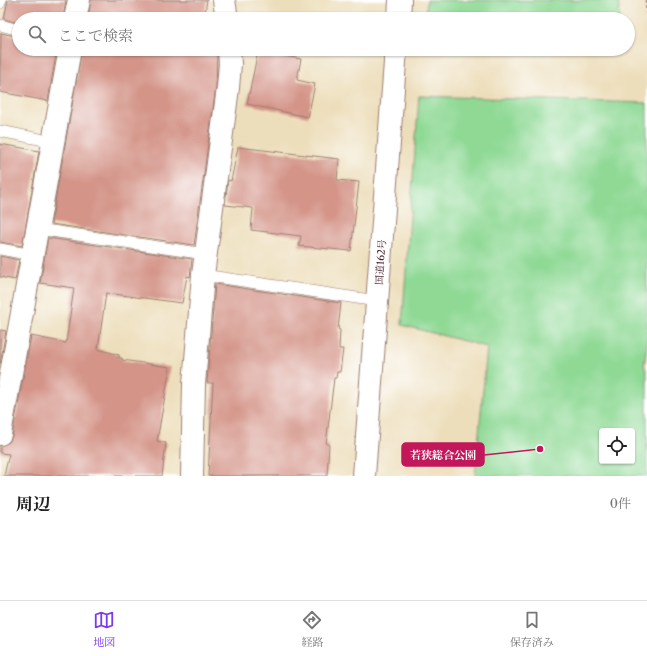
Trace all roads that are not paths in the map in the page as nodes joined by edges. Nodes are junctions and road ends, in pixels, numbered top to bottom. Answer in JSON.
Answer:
{"nodes":[{"id":1,"x":1,"y":0,"type":"edge"},
{"id":2,"x":79,"y":0,"type":"edge"},
{"id":3,"x":224,"y":0,"type":"edge"},
{"id":4,"x":400,"y":0,"type":"edge"},
{"id":5,"x":0,"y":3,"type":"edge"},
{"id":6,"x":77,"y":12,"type":"edge"},
{"id":7,"x":226,"y":12,"type":"edge"},
{"id":8,"x":399,"y":12,"type":"edge"},
{"id":9,"x":0,"y":25,"type":"edge"},
{"id":10,"x":12,"y":28,"type":"edge"},
{"id":11,"x":69,"y":56,"type":"edge"},
{"id":12,"x":229,"y":56,"type":"edge"},
{"id":13,"x":395,"y":56,"type":"edge"},
{"id":14,"x":0,"y":131,"type":"edge"},
{"id":15,"x":54,"y":142,"type":"junction"},
{"id":16,"x":38,"y":229,"type":"junction"},
{"id":17,"x":0,"y":249,"type":"edge"},
{"id":18,"x":33,"y":255,"type":"junction"},
{"id":19,"x":204,"y":264,"type":"junction"},
{"id":20,"x":377,"y":300,"type":"junction"},
{"id":21,"x":8,"y":353,"type":"edge"},
{"id":22,"x":0,"y":434,"type":"edge"},
{"id":23,"x":192,"y":476,"type":"edge"},
{"id":24,"x":364,"y":476,"type":"edge"}],
"edges":[{"from":1,"to":5,"type":"lane"},
{"from":2,"to":6,"type":"main road"},
{"from":3,"to":7,"type":"main road"},
{"from":4,"to":8,"type":"main road"},
{"from":9,"to":10,"type":"lane"},
{"from":11,"to":15,"type":"main road"},
{"from":12,"to":19,"type":"main road"},
{"from":13,"to":20,"type":"main road","name":"国道162号"},
{"from":14,"to":15,"type":"lane"},
{"from":15,"to":16,"type":"main road"},
{"from":16,"to":18,"type":"main road"},
{"from":16,"to":19,"type":"lane"},
{"from":17,"to":18,"type":"lane"},
{"from":18,"to":21,"type":"main road"},
{"from":19,"to":20,"type":"lane"},
{"from":19,"to":23,"type":"main road"},
{"from":20,"to":24,"type":"main road","name":"国道162号"},
{"from":21,"to":22,"type":"main road"}]}
